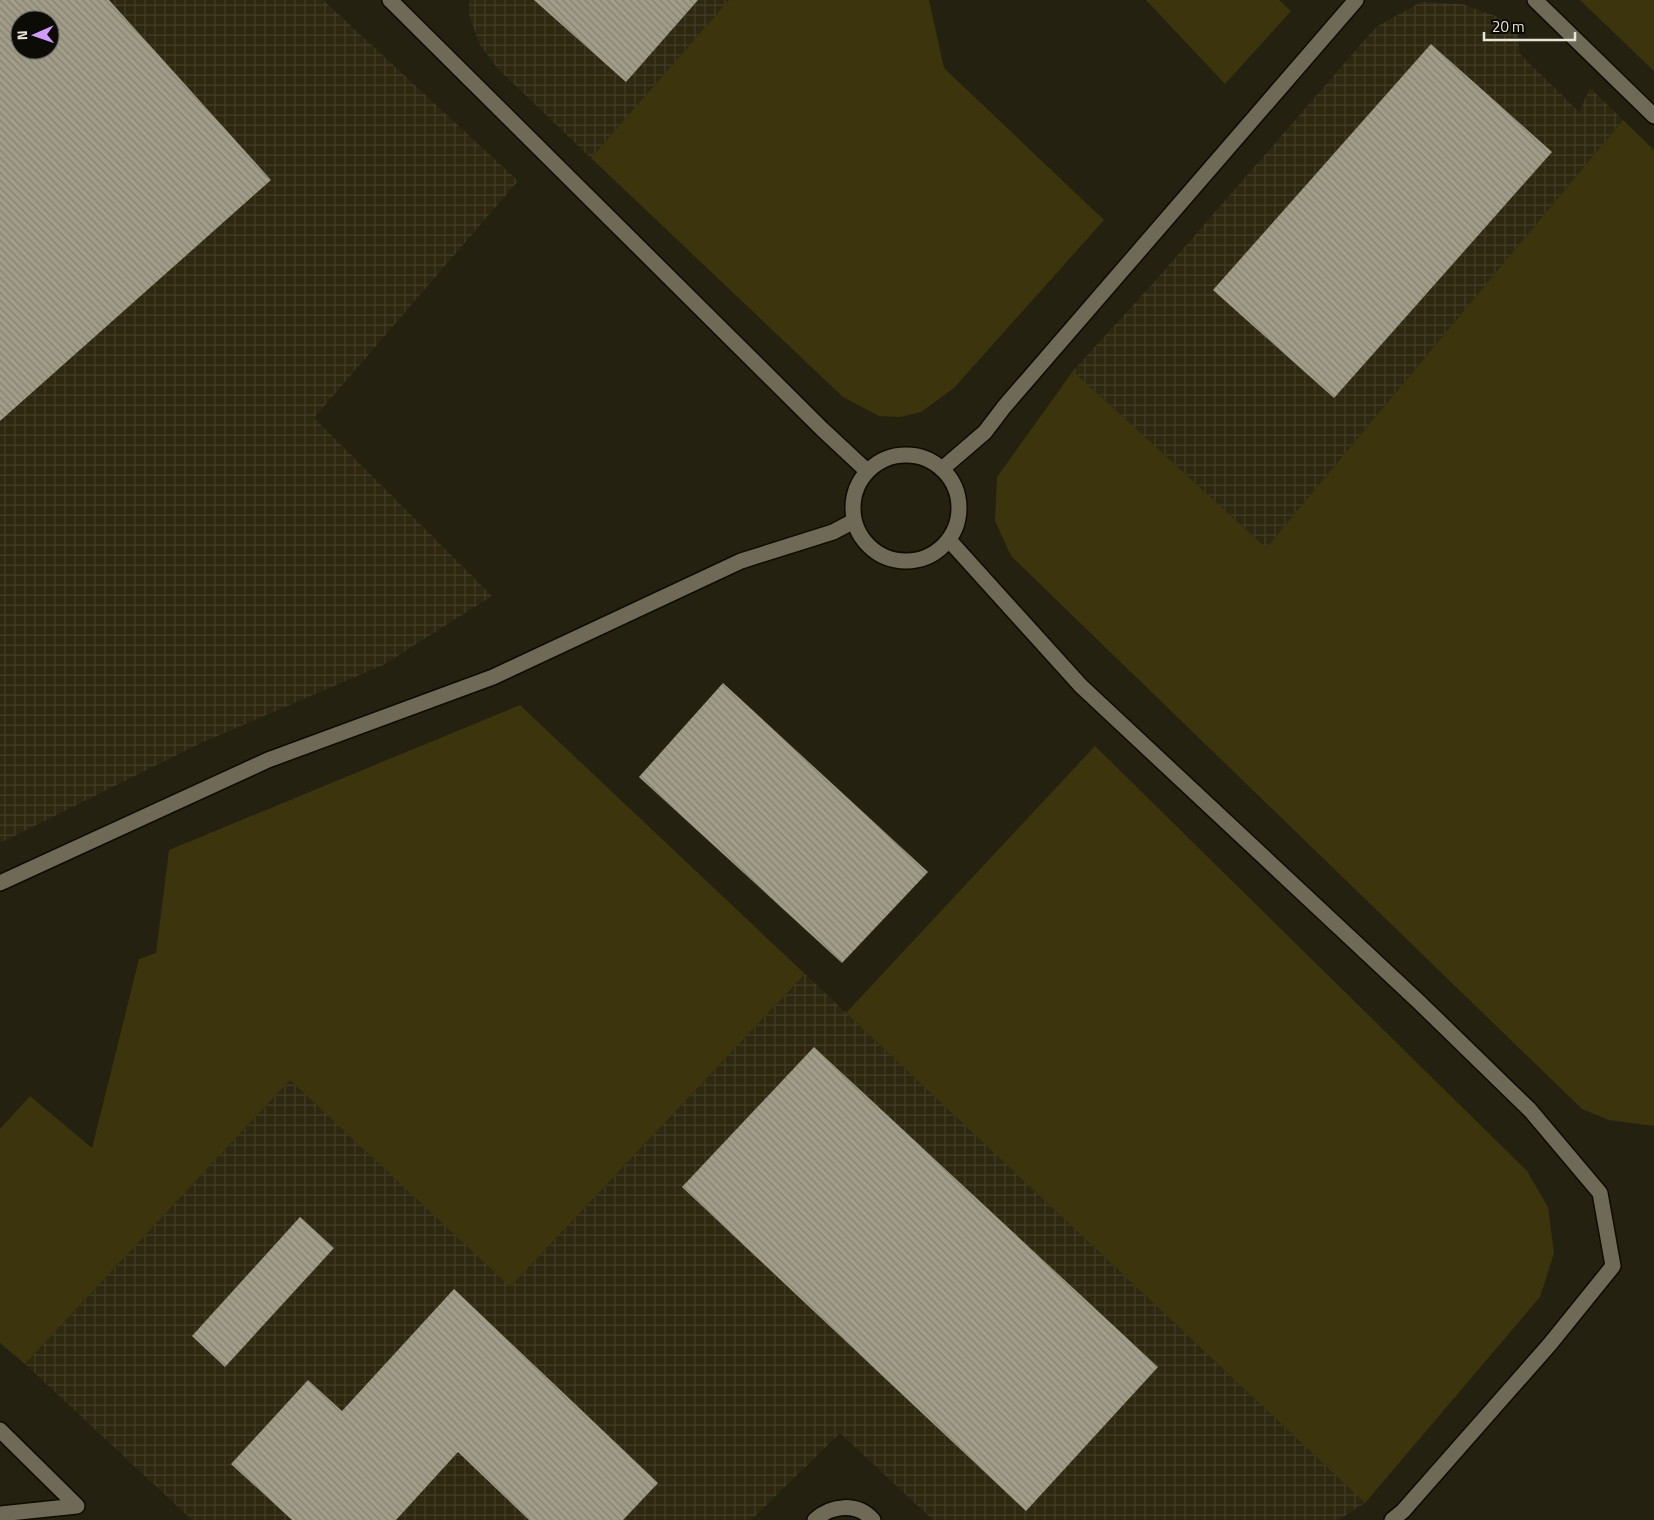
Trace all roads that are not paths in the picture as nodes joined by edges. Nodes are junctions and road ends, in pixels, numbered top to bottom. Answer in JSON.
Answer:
{"nodes":[{"id":1,"x":390,"y":0,"type":"edge"},
{"id":2,"x":1356,"y":0,"type":"edge"},
{"id":3,"x":1535,"y":0,"type":"edge"},
{"id":4,"x":1654,"y":116,"type":"edge"},
{"id":5,"x":942,"y":469,"type":"junction"},
{"id":6,"x":867,"y":471,"type":"junction"},
{"id":7,"x":854,"y":521,"type":"junction"},
{"id":8,"x":949,"y":540,"type":"junction"},
{"id":9,"x":0,"y":883,"type":"edge"},
{"id":10,"x":0,"y":1430,"type":"edge"},
{"id":11,"x":0,"y":1514,"type":"edge"},
{"id":12,"x":815,"y":1520,"type":"edge"},
{"id":13,"x":872,"y":1520,"type":"edge"},
{"id":14,"x":1392,"y":1520,"type":"edge"}],
"edges":[{"from":1,"to":6,"type":"street"},
{"from":2,"to":5,"type":"street"},
{"from":3,"to":4,"type":"street"},
{"from":5,"to":6,"type":"street"},
{"from":5,"to":8,"type":"street"},
{"from":6,"to":7,"type":"street"},
{"from":7,"to":8,"type":"street"},
{"from":7,"to":9,"type":"street"},
{"from":8,"to":14,"type":"street"},
{"from":10,"to":11,"type":"street"},
{"from":12,"to":13,"type":"street"}]}
